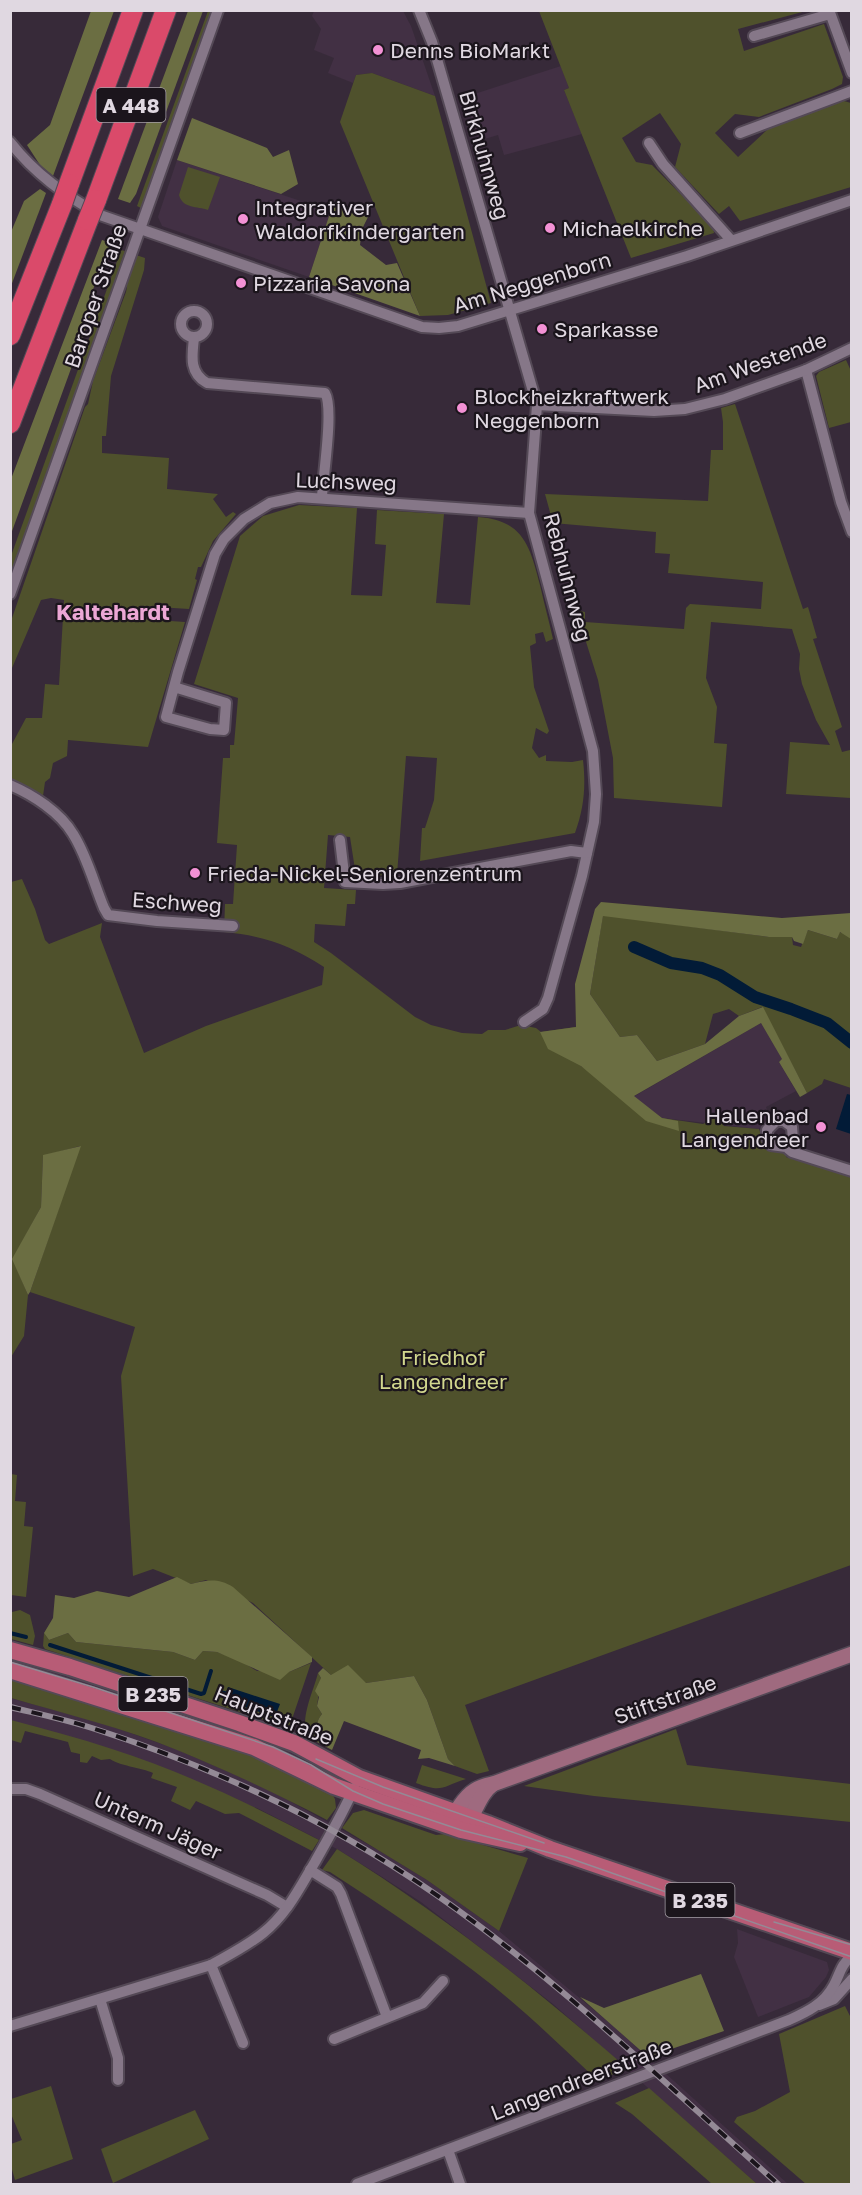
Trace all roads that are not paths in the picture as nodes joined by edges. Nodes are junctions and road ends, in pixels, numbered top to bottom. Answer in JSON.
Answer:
{"nodes":[{"id":1,"x":133,"y":10,"type":"edge"},
{"id":2,"x":165,"y":10,"type":"edge"},
{"id":3,"x":218,"y":10,"type":"edge"},
{"id":4,"x":419,"y":10,"type":"edge"},
{"id":5,"x":829,"y":12,"type":"edge"},
{"id":6,"x":754,"y":36,"type":"dead end"},
{"id":7,"x":852,"y":73,"type":"edge"},
{"id":8,"x":852,"y":91,"type":"edge"},
{"id":9,"x":740,"y":133,"type":"dead end"},
{"id":10,"x":10,"y":142,"type":"edge"},
{"id":11,"x":649,"y":143,"type":"dead end"},
{"id":12,"x":852,"y":200,"type":"edge"},
{"id":13,"x":139,"y":230,"type":"junction"},
{"id":14,"x":731,"y":240,"type":"junction"},
{"id":15,"x":508,"y":311,"type":"junction"},
{"id":16,"x":10,"y":335,"type":"edge"},
{"id":17,"x":194,"y":338,"type":"dead end"},
{"id":18,"x":852,"y":348,"type":"edge"},
{"id":19,"x":806,"y":370,"type":"junction"},
{"id":20,"x":537,"y":405,"type":"junction"},
{"id":21,"x":10,"y":423,"type":"edge"},
{"id":22,"x":322,"y":497,"type":"junction"},
{"id":23,"x":529,"y":513,"type":"junction"},
{"id":24,"x":852,"y":532,"type":"edge"},
{"id":25,"x":10,"y":594,"type":"edge"},
{"id":26,"x":174,"y":687,"type":"junction"},
{"id":27,"x":10,"y":784,"type":"edge"},
{"id":28,"x":340,"y":840,"type":"dead end"},
{"id":29,"x":587,"y":853,"type":"junction"},
{"id":30,"x":233,"y":926,"type":"dead end"},
{"id":31,"x":524,"y":1022,"type":"dead end"},
{"id":32,"x":786,"y":1147,"type":"junction"},
{"id":33,"x":852,"y":1171,"type":"edge"},
{"id":34,"x":10,"y":1650,"type":"edge"},
{"id":35,"x":852,"y":1654,"type":"edge"},
{"id":36,"x":10,"y":1670,"type":"edge"},
{"id":37,"x":355,"y":1785,"type":"junction"},
{"id":38,"x":10,"y":1789,"type":"edge"},
{"id":39,"x":464,"y":1815,"type":"junction"},
{"id":40,"x":461,"y":1830,"type":"junction"},
{"id":41,"x":550,"y":1849,"type":"junction"},
{"id":42,"x":310,"y":1870,"type":"junction"},
{"id":43,"x":287,"y":1907,"type":"junction"},
{"id":44,"x":852,"y":1954,"type":"edge"},
{"id":45,"x":212,"y":1965,"type":"junction"},
{"id":46,"x":852,"y":1979,"type":"edge"},
{"id":47,"x":443,"y":1981,"type":"dead end"},
{"id":48,"x":100,"y":1999,"type":"junction"},
{"id":49,"x":816,"y":2006,"type":"junction"},
{"id":50,"x":387,"y":2017,"type":"junction"},
{"id":51,"x":10,"y":2026,"type":"edge"},
{"id":52,"x":334,"y":2039,"type":"dead end"},
{"id":53,"x":243,"y":2043,"type":"dead end"},
{"id":54,"x":118,"y":2080,"type":"dead end"},
{"id":55,"x":448,"y":2150,"type":"junction"},
{"id":56,"x":357,"y":2184,"type":"edge"},
{"id":57,"x":460,"y":2184,"type":"edge"}],
"edges":[{"from":1,"to":16,"type":"highway","number":"A 448","bridge":true},
{"from":2,"to":21,"type":"highway","number":"A 448","bridge":true},
{"from":3,"to":13,"type":"street","name":"Baroper Straße"},
{"from":4,"to":15,"type":"street","name":"Birkhuhnweg"},
{"from":5,"to":6,"type":"street"},
{"from":5,"to":7,"type":"street"},
{"from":8,"to":9,"type":"street"},
{"from":10,"to":13,"type":"street","name":"Am Neggenborn"},
{"from":11,"to":14,"type":"street"},
{"from":12,"to":14,"type":"street","name":"Am Neggenborn"},
{"from":13,"to":15,"type":"street","name":"Am Neggenborn"},
{"from":13,"to":25,"type":"street","name":"Baroper Straße"},
{"from":14,"to":15,"type":"street","name":"Am Neggenborn"},
{"from":15,"to":20,"type":"street","name":"Rebhuhnweg"},
{"from":17,"to":22,"type":"street"},
{"from":18,"to":19,"type":"street","name":"Am Westende"},
{"from":19,"to":20,"type":"street","name":"Am Westende"},
{"from":19,"to":24,"type":"street"},
{"from":20,"to":23,"type":"street","name":"Rebhuhnweg"},
{"from":22,"to":23,"type":"street","name":"Luchsweg"},
{"from":22,"to":26,"type":"street","name":"Luchsweg"},
{"from":23,"to":29,"type":"street","name":"Rebhuhnweg"},
{"from":26,"to":26,"type":"street","name":"Luchsweg"},
{"from":27,"to":30,"type":"street","name":"Eschweg"},
{"from":28,"to":29,"type":"street"},
{"from":29,"to":31,"type":"street","name":"Rebhuhnweg"},
{"from":32,"to":32,"type":"street"},
{"from":32,"to":33,"type":"street"},
{"from":34,"to":37,"type":"main road","name":"Hauptstraße","number":"B 235"},
{"from":35,"to":39,"type":"street","name":"Stiftstraße"},
{"from":36,"to":37,"type":"main road","name":"Hauptstraße","number":"B 235"},
{"from":37,"to":39,"type":"main road","name":"Hauptstraße","number":"B 235"},
{"from":37,"to":40,"type":"main road","name":"Hauptstraße","number":"B 235"},
{"from":37,"to":42,"type":"street"},
{"from":38,"to":43,"type":"street","name":"Unterm Jäger"},
{"from":39,"to":40,"type":"street"},
{"from":39,"to":41,"type":"main road","name":"Hauptstraße","number":"B 235"},
{"from":40,"to":41,"type":"main road","name":"Hauptstraße","number":"B 235"},
{"from":41,"to":44,"type":"main road","name":"Hauptstraße","number":"B 235"},
{"from":42,"to":43,"type":"street"},
{"from":42,"to":50,"type":"street"},
{"from":43,"to":45,"type":"street"},
{"from":44,"to":49,"type":"street","name":"Langendreerstraße"},
{"from":45,"to":48,"type":"street"},
{"from":45,"to":53,"type":"street"},
{"from":46,"to":49,"type":"street","name":"Langendreerstraße"},
{"from":47,"to":50,"type":"street"},
{"from":48,"to":51,"type":"street"},
{"from":48,"to":54,"type":"street"},
{"from":49,"to":55,"type":"street","name":"Langendreerstraße"},
{"from":50,"to":52,"type":"street"},
{"from":55,"to":56,"type":"street","name":"Langendreerstraße"},
{"from":55,"to":57,"type":"street"}]}
